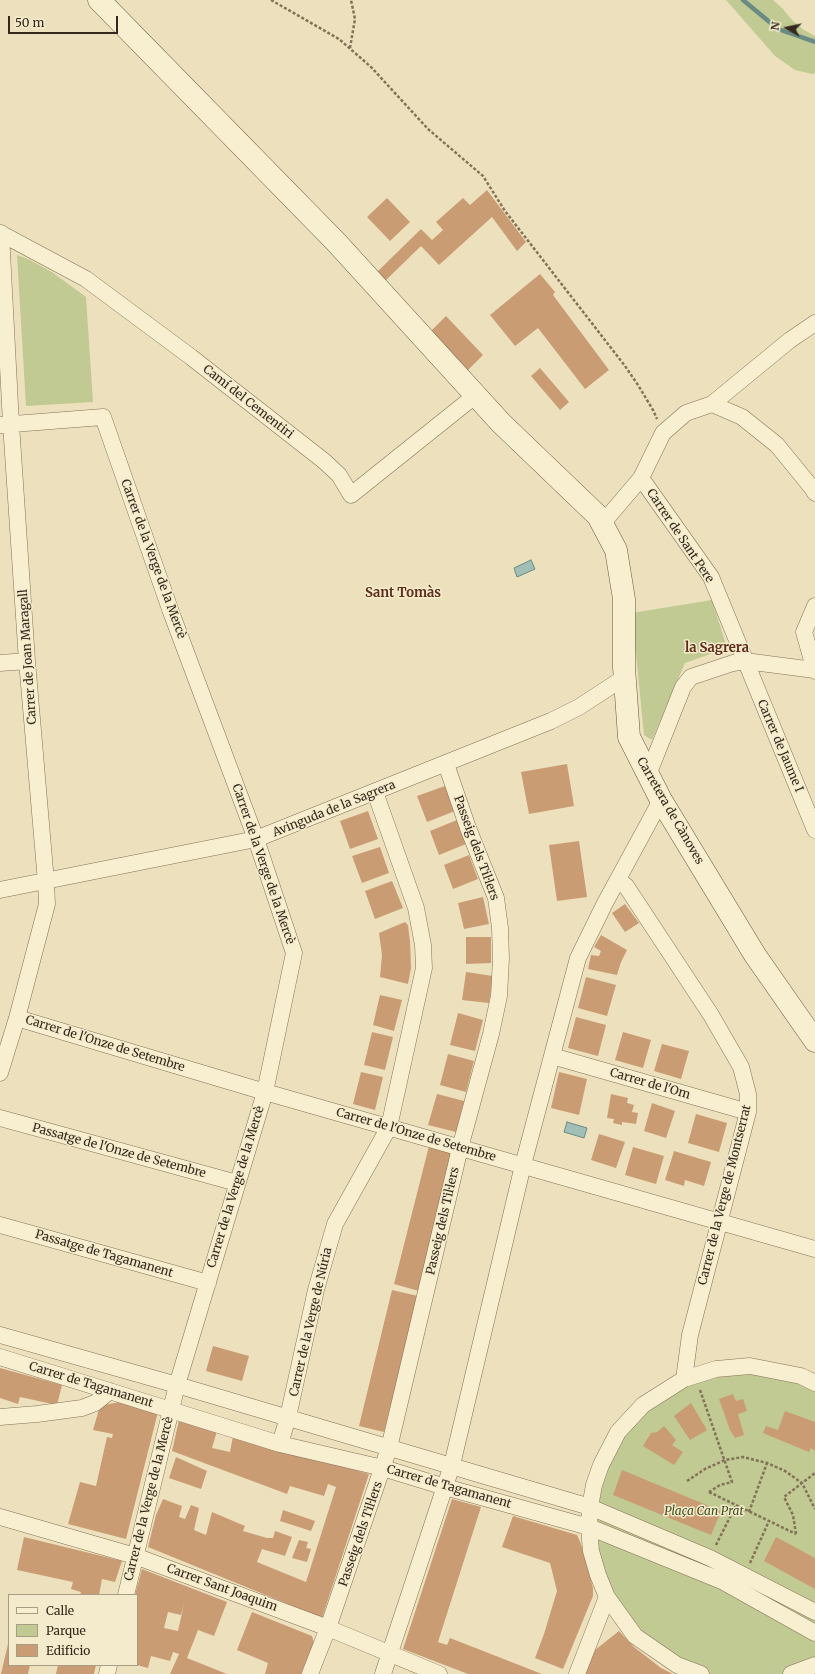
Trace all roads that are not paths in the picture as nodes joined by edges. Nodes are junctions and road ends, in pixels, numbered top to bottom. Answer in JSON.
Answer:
{"nodes":[{"id":1,"x":99,"y":0,"type":"edge"},
{"id":2,"x":1,"y":233,"type":"edge"},
{"id":3,"x":815,"y":323,"type":"edge"},
{"id":4,"x":476,"y":395,"type":"junction"},
{"id":5,"x":712,"y":404,"type":"junction"},
{"id":6,"x":6,"y":425,"type":"edge"},
{"id":7,"x":641,"y":478,"type":"junction"},
{"id":8,"x":815,"y":493,"type":"edge"},
{"id":9,"x":602,"y":524,"type":"junction"},
{"id":10,"x":815,"y":606,"type":"edge"},
{"id":11,"x":27,"y":661,"type":"junction"},
{"id":12,"x":745,"y":661,"type":"junction"},
{"id":13,"x":0,"y":663,"type":"edge"},
{"id":14,"x":815,"y":671,"type":"edge"},
{"id":15,"x":625,"y":677,"type":"junction"},
{"id":16,"x":446,"y":764,"type":"junction"},
{"id":17,"x":648,"y":775,"type":"junction"},
{"id":18,"x":375,"y":792,"type":"junction"},
{"id":19,"x":661,"y":800,"type":"junction"},
{"id":20,"x":815,"y":830,"type":"edge"},
{"id":21,"x":256,"y":839,"type":"junction"},
{"id":22,"x":619,"y":880,"type":"junction"},
{"id":23,"x":46,"y":882,"type":"junction"},
{"id":24,"x":0,"y":890,"type":"edge"},
{"id":25,"x":17,"y":1018,"type":"junction"},
{"id":26,"x":815,"y":1041,"type":"edge"},
{"id":27,"x":552,"y":1056,"type":"junction"},
{"id":28,"x":0,"y":1073,"type":"edge"},
{"id":29,"x":265,"y":1092,"type":"junction"},
{"id":30,"x":748,"y":1112,"type":"junction"},
{"id":31,"x":0,"y":1118,"type":"edge"},
{"id":32,"x":389,"y":1127,"type":"junction"},
{"id":33,"x":460,"y":1148,"type":"junction"},
{"id":34,"x":523,"y":1166,"type":"junction"},
{"id":35,"x":237,"y":1183,"type":"junction"},
{"id":36,"x":718,"y":1222,"type":"junction"},
{"id":37,"x":0,"y":1225,"type":"edge"},
{"id":38,"x":815,"y":1250,"type":"edge"},
{"id":39,"x":208,"y":1283,"type":"junction"},
{"id":40,"x":0,"y":1335,"type":"edge"},
{"id":41,"x":0,"y":1357,"type":"edge"},
{"id":42,"x":684,"y":1379,"type":"junction"},
{"id":43,"x":815,"y":1383,"type":"edge"},
{"id":44,"x":177,"y":1385,"type":"junction"},
{"id":45,"x":110,"y":1391,"type":"junction"},
{"id":46,"x":171,"y":1410,"type":"junction"},
{"id":47,"x":0,"y":1416,"type":"edge"},
{"id":48,"x":288,"y":1417,"type":"junction"},
{"id":49,"x":280,"y":1444,"type":"junction"},
{"id":50,"x":389,"y":1448,"type":"junction"},
{"id":51,"x":452,"y":1465,"type":"junction"},
{"id":52,"x":383,"y":1468,"type":"junction"},
{"id":53,"x":445,"y":1487,"type":"junction"},
{"id":54,"x":590,"y":1507,"type":"junction"},
{"id":55,"x":0,"y":1517,"type":"edge"},
{"id":56,"x":589,"y":1528,"type":"junction"},
{"id":57,"x":135,"y":1556,"type":"junction"},
{"id":58,"x":126,"y":1594,"type":"edge"},
{"id":59,"x":607,"y":1597,"type":"junction"},
{"id":60,"x":815,"y":1612,"type":"edge"},
{"id":61,"x":328,"y":1628,"type":"junction"},
{"id":62,"x":815,"y":1633,"type":"edge"},
{"id":63,"x":390,"y":1653,"type":"junction"},
{"id":64,"x":812,"y":1669,"type":"edge"},
{"id":65,"x":310,"y":1674,"type":"edge"},
{"id":66,"x":383,"y":1674,"type":"edge"},
{"id":67,"x":439,"y":1674,"type":"edge"},
{"id":68,"x":577,"y":1674,"type":"edge"},
{"id":69,"x":701,"y":1674,"type":"edge"},
{"id":70,"x":791,"y":1674,"type":"edge"}],
"edges":[{"from":1,"to":4,"type":"street","name":"Carretera de Cànoves"},
{"from":2,"to":4,"type":"street","name":"Camí del Cementiri"},
{"from":2,"to":6,"type":"street","name":"Carrer de Joan Maragall"},
{"from":3,"to":5,"type":"street"},
{"from":4,"to":9,"type":"street","name":"Carretera de Cànoves"},
{"from":5,"to":7,"type":"street"},
{"from":5,"to":8,"type":"street"},
{"from":6,"to":11,"type":"street","name":"Carrer de Joan Maragall"},
{"from":6,"to":21,"type":"street","name":"Carrer de la Verge de la Mercè"},
{"from":7,"to":9,"type":"street"},
{"from":7,"to":12,"type":"street","name":"Carrer de Sant Pere"},
{"from":9,"to":15,"type":"street","name":"Carretera de Cànoves"},
{"from":10,"to":14,"type":"street"},
{"from":11,"to":13,"type":"street"},
{"from":11,"to":23,"type":"street","name":"Carrer de Joan Maragall"},
{"from":12,"to":14,"type":"street"},
{"from":12,"to":17,"type":"street"},
{"from":12,"to":20,"type":"street","name":"Carrer de Jaume I"},
{"from":15,"to":16,"type":"street","name":"Avinguda de la Sagrera"},
{"from":15,"to":17,"type":"street","name":"Carretera de Cànoves"},
{"from":16,"to":18,"type":"street","name":"Avinguda de la Sagrera"},
{"from":16,"to":33,"type":"street","name":"Passeig dels Til·lers"},
{"from":17,"to":19,"type":"street","name":"Carretera de Cànoves"},
{"from":18,"to":21,"type":"street","name":"Avinguda de la Sagrera"},
{"from":18,"to":32,"type":"street","name":"Carrer de la Verge de Núria"},
{"from":19,"to":22,"type":"street"},
{"from":19,"to":26,"type":"street","name":"Carretera de Cànoves"},
{"from":21,"to":23,"type":"street","name":"Avinguda de la Sagrera"},
{"from":21,"to":29,"type":"street","name":"Carrer de la Verge de la Mercè"},
{"from":22,"to":27,"type":"street"},
{"from":22,"to":30,"type":"street","name":"Carrer de la Verge de Montserrat"},
{"from":23,"to":24,"type":"street","name":"Avinguda de la Sagrera"},
{"from":23,"to":25,"type":"street","name":"Carrer de Joan Maragall"},
{"from":25,"to":28,"type":"street","name":"Carrer de Joan Maragall"},
{"from":25,"to":29,"type":"street","name":"Carrer de l'Onze de Setembre"},
{"from":27,"to":30,"type":"street","name":"Carrer de l'Om"},
{"from":27,"to":34,"type":"street"},
{"from":29,"to":32,"type":"street","name":"Carrer de l'Onze de Setembre"},
{"from":29,"to":35,"type":"street","name":"Carrer de la Verge de la Mercè"},
{"from":30,"to":36,"type":"street","name":"Carrer de la Verge de Montserrat"},
{"from":31,"to":35,"type":"street","name":"Passatge de l'Onze de Setembre"},
{"from":32,"to":33,"type":"street","name":"Carrer de l'Onze de Setembre"},
{"from":32,"to":48,"type":"street","name":"Carrer de la Verge de Núria"},
{"from":33,"to":34,"type":"street","name":"Carrer de l'Onze de Setembre"},
{"from":33,"to":50,"type":"street","name":"Passeig dels Til·lers"},
{"from":34,"to":36,"type":"street","name":"Carrer de l'Onze de Setembre"},
{"from":34,"to":51,"type":"street"},
{"from":35,"to":39,"type":"street","name":"Carrer de la Verge de la Mercè"},
{"from":36,"to":38,"type":"street","name":"Carrer de l'Onze de Setembre"},
{"from":36,"to":42,"type":"street","name":"Carrer de la Verge de Montserrat"},
{"from":37,"to":39,"type":"street","name":"Passatge de Tagamanent"},
{"from":39,"to":44,"type":"street","name":"Carrer de la Verge de la Mercè"},
{"from":40,"to":44,"type":"street","name":"Carrer de Tagamanent"},
{"from":41,"to":45,"type":"street","name":"Carrer de Tagamanent"},
{"from":42,"to":43,"type":"street"},
{"from":42,"to":54,"type":"street"},
{"from":44,"to":46,"type":"street","name":"Carrer de la Verge de la Mercè"},
{"from":44,"to":48,"type":"street","name":"Carrer de Tagamanent"},
{"from":45,"to":46,"type":"street","name":"Carrer de Tagamanent"},
{"from":45,"to":47,"type":"street"},
{"from":46,"to":49,"type":"street","name":"Carrer de Tagamanent"},
{"from":46,"to":57,"type":"street","name":"Carrer de la Verge de la Mercè"},
{"from":48,"to":49,"type":"street","name":"Carrer de la Verge de Núria"},
{"from":48,"to":50,"type":"street","name":"Carrer de Tagamanent"},
{"from":49,"to":52,"type":"street","name":"Carrer de Tagamanent"},
{"from":50,"to":51,"type":"street","name":"Carrer de Tagamanent"},
{"from":50,"to":52,"type":"street","name":"Passeig dels Til·lers"},
{"from":51,"to":53,"type":"street"},
{"from":51,"to":54,"type":"street","name":"Carrer de Tagamanent"},
{"from":52,"to":53,"type":"street","name":"Carrer de Tagamanent"},
{"from":52,"to":61,"type":"street","name":"Passeig dels Til·lers"},
{"from":53,"to":56,"type":"street","name":"Carrer de Tagamanent"},
{"from":53,"to":63,"type":"street"},
{"from":54,"to":56,"type":"street"},
{"from":54,"to":60,"type":"street","name":"Carrer de Tagamanent"},
{"from":55,"to":57,"type":"street","name":"Carrer Sant Joaquim"},
{"from":56,"to":59,"type":"street"},
{"from":56,"to":62,"type":"street","name":"Carrer de Tagamanent"},
{"from":57,"to":58,"type":"street","name":"Carrer de la Verge de la Mercè"},
{"from":57,"to":61,"type":"street","name":"Carrer Sant Joaquim"},
{"from":59,"to":68,"type":"street"},
{"from":59,"to":69,"type":"street"},
{"from":61,"to":63,"type":"street","name":"Carrer Sant Joaquim"},
{"from":61,"to":65,"type":"street","name":"Passeig dels Til·lers"},
{"from":63,"to":66,"type":"street"},
{"from":63,"to":67,"type":"street","name":"Carrer Sant Joaquim"},
{"from":64,"to":70,"type":"street"}]}
